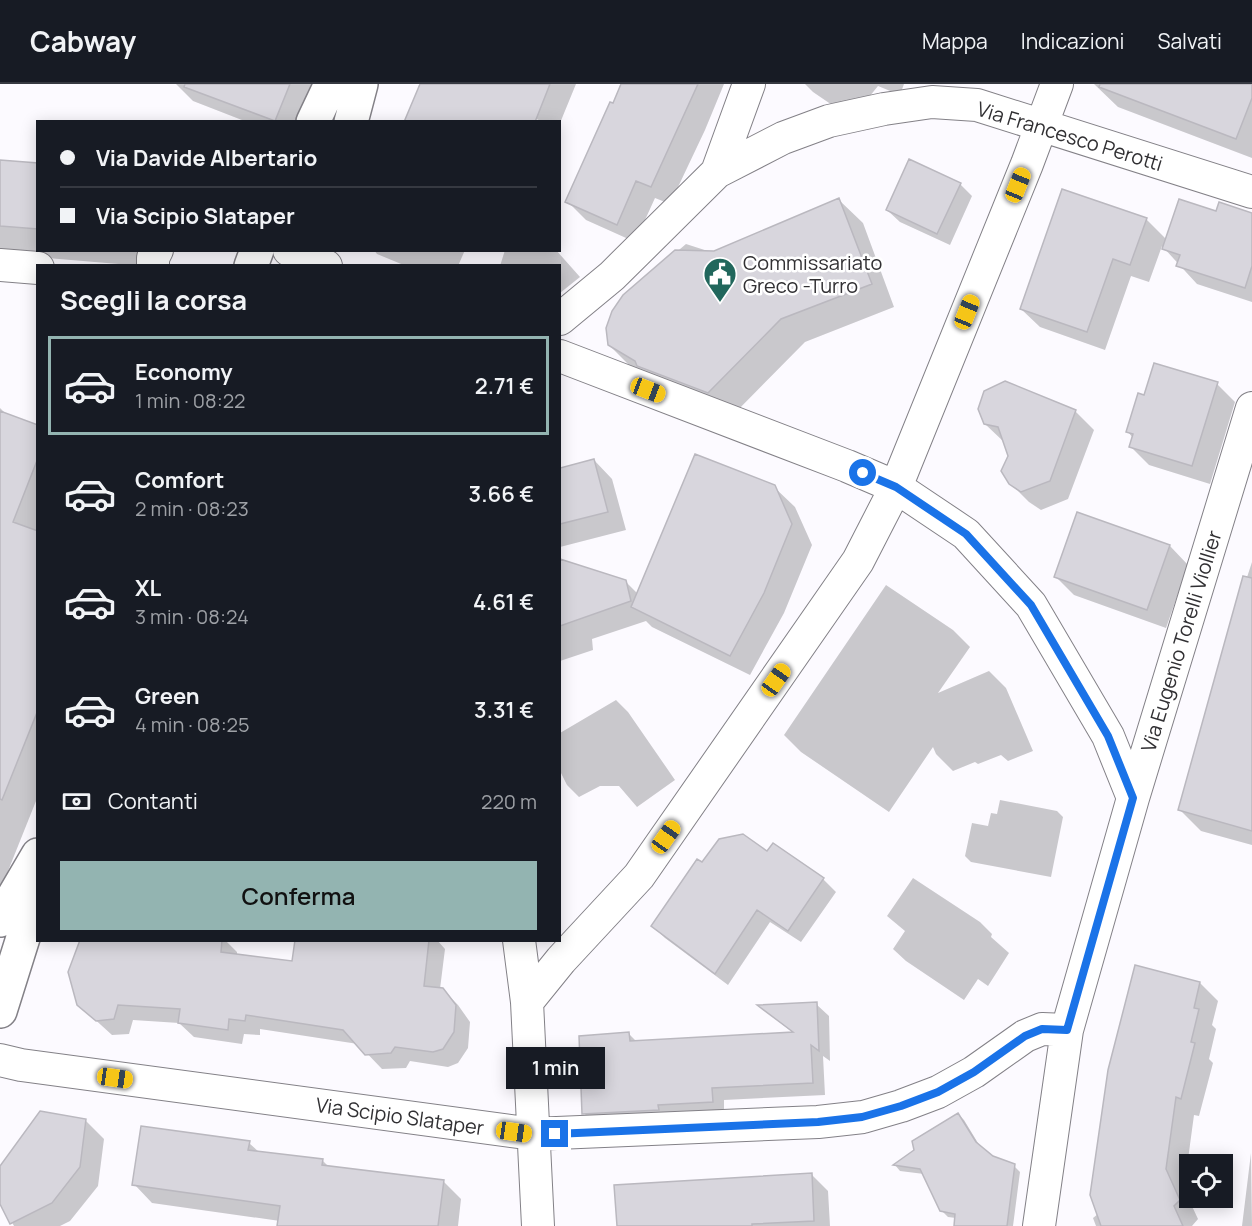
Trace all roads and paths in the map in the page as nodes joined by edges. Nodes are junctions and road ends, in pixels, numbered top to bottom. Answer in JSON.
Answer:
{"nodes":[{"id":1,"x":331,"y":84,"type":"edge"},
{"id":2,"x":361,"y":84,"type":"edge"},
{"id":3,"x":749,"y":84,"type":"edge"},
{"id":4,"x":1057,"y":84,"type":"edge"},
{"id":5,"x":314,"y":120,"type":"edge"},
{"id":6,"x":352,"y":120,"type":"edge"},
{"id":7,"x":1042,"y":125,"type":"junction"},
{"id":8,"x":717,"y":172,"type":"junction"},
{"id":9,"x":1252,"y":192,"type":"edge"},
{"id":10,"x":0,"y":265,"type":"edge"},
{"id":11,"x":36,"y":268,"type":"edge"},
{"id":12,"x":561,"y":318,"type":"edge"},
{"id":13,"x":561,"y":356,"type":"edge"},
{"id":14,"x":1252,"y":408,"type":"edge"},
{"id":15,"x":896,"y":487,"type":"junction"},
{"id":16,"x":1133,"y":798,"type":"junction"},
{"id":17,"x":36,"y":858,"type":"edge"},
{"id":18,"x":36,"y":896,"type":"edge"},
{"id":19,"x":0,"y":920,"type":"edge"},
{"id":20,"x":519,"y":942,"type":"edge"},
{"id":21,"x":527,"y":1002,"type":"junction"},
{"id":22,"x":0,"y":1011,"type":"edge"},
{"id":23,"x":1067,"y":1030,"type":"junction"},
{"id":24,"x":0,"y":1060,"type":"edge"},
{"id":25,"x":533,"y":1134,"type":"junction"},
{"id":26,"x":538,"y":1226,"type":"edge"},
{"id":27,"x":1040,"y":1226,"type":"edge"}],
"edges":[{"from":1,"to":5,"type":"street"},
{"from":2,"to":6,"type":"street"},
{"from":3,"to":8,"type":"street"},
{"from":4,"to":7,"type":"street"},
{"from":7,"to":8,"type":"street","name":"Via Francesco Perotti"},
{"from":7,"to":9,"type":"street","name":"Via Francesco Perotti"},
{"from":7,"to":15,"type":"street"},
{"from":8,"to":12,"type":"street","name":"Via Francesco Perotti"},
{"from":10,"to":11,"type":"street"},
{"from":13,"to":15,"type":"street"},
{"from":14,"to":16,"type":"street","name":"Via Eugenio Torelli Viollier"},
{"from":15,"to":16,"type":"street"},
{"from":15,"to":21,"type":"street"},
{"from":16,"to":23,"type":"street","name":"Via Eugenio Torelli Viollier"},
{"from":17,"to":19,"type":"street"},
{"from":18,"to":22,"type":"street"},
{"from":20,"to":21,"type":"street"},
{"from":21,"to":25,"type":"street"},
{"from":23,"to":25,"type":"street","name":"Via Scipio Slataper"},
{"from":23,"to":27,"type":"street","name":"Via Eugenio Torelli Viollier"},
{"from":24,"to":25,"type":"street","name":"Via Scipio Slataper"},
{"from":25,"to":26,"type":"street"}]}
